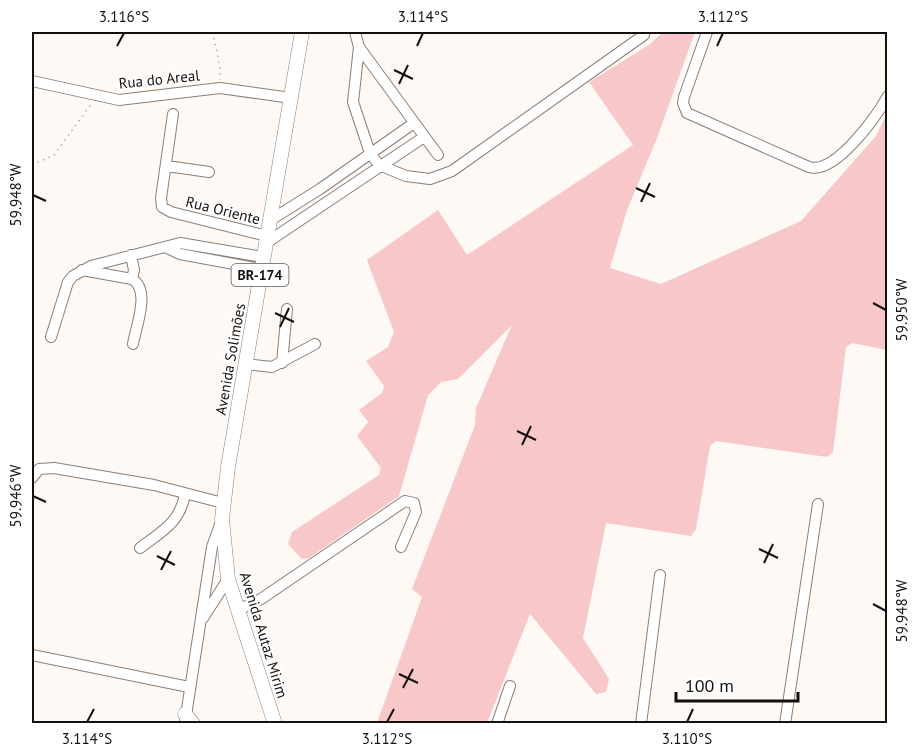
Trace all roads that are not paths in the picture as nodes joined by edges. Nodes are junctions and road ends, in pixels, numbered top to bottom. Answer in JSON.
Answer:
{"nodes":[{"id":1,"x":302,"y":32,"type":"edge"},
{"id":2,"x":355,"y":32,"type":"edge"},
{"id":3,"x":708,"y":32,"type":"edge"},
{"id":4,"x":644,"y":35,"type":"dead end"},
{"id":5,"x":359,"y":47,"type":"junction"},
{"id":6,"x":32,"y":81,"type":"edge"},
{"id":7,"x":888,"y":96,"type":"edge"},
{"id":8,"x":291,"y":98,"type":"junction"},
{"id":9,"x":173,"y":114,"type":"dead end"},
{"id":10,"x":414,"y":123,"type":"junction"},
{"id":11,"x":424,"y":137,"type":"junction"},
{"id":12,"x":370,"y":153,"type":"junction"},
{"id":13,"x":438,"y":155,"type":"dead end"},
{"id":14,"x":379,"y":165,"type":"junction"},
{"id":15,"x":167,"y":166,"type":"junction"},
{"id":16,"x":209,"y":172,"type":"dead end"},
{"id":17,"x":269,"y":221,"type":"junction"},
{"id":18,"x":264,"y":251,"type":"junction"},
{"id":19,"x":131,"y":255,"type":"junction"},
{"id":20,"x":108,"y":260,"type":"junction"},
{"id":21,"x":81,"y":270,"type":"junction"},
{"id":22,"x":109,"y":275,"type":"junction"},
{"id":23,"x":132,"y":279,"type":"junction"},
{"id":24,"x":287,"y":309,"type":"dead end"},
{"id":25,"x":51,"y":337,"type":"dead end"},
{"id":26,"x":133,"y":344,"type":"dead end"},
{"id":27,"x":315,"y":344,"type":"dead end"},
{"id":28,"x":282,"y":363,"type":"junction"},
{"id":29,"x":246,"y":364,"type":"junction"},
{"id":30,"x":32,"y":478,"type":"edge"},
{"id":31,"x":185,"y":494,"type":"junction"},
{"id":32,"x":223,"y":503,"type":"junction"},
{"id":33,"x":818,"y":504,"type":"dead end"},
{"id":34,"x":222,"y":519,"type":"junction"},
{"id":35,"x":140,"y":548,"type":"dead end"},
{"id":36,"x":401,"y":548,"type":"dead end"},
{"id":37,"x":660,"y":574,"type":"dead end"},
{"id":38,"x":228,"y":579,"type":"junction"},
{"id":39,"x":238,"y":610,"type":"junction"},
{"id":40,"x":201,"y":621,"type":"junction"},
{"id":41,"x":32,"y":656,"type":"edge"},
{"id":42,"x":510,"y":686,"type":"dead end"},
{"id":43,"x":189,"y":687,"type":"junction"},
{"id":44,"x":188,"y":720,"type":"edge"},
{"id":45,"x":275,"y":723,"type":"edge"},
{"id":46,"x":497,"y":723,"type":"edge"},
{"id":47,"x":641,"y":723,"type":"edge"},
{"id":48,"x":785,"y":723,"type":"edge"}],
"edges":[{"from":1,"to":8,"type":"main road","name":"Avenida Solimões","number":"BR-174"},
{"from":2,"to":5,"type":"street"},
{"from":3,"to":7,"type":"street"},
{"from":4,"to":14,"type":"street"},
{"from":5,"to":10,"type":"street"},
{"from":5,"to":12,"type":"street"},
{"from":6,"to":8,"type":"street","name":"Rua do Areal"},
{"from":8,"to":17,"type":"main road","name":"Avenida Solimões","number":"BR-174"},
{"from":9,"to":15,"type":"street"},
{"from":10,"to":11,"type":"street"},
{"from":10,"to":12,"type":"street"},
{"from":11,"to":13,"type":"street"},
{"from":11,"to":14,"type":"street"},
{"from":12,"to":14,"type":"street"},
{"from":12,"to":17,"type":"street"},
{"from":14,"to":18,"type":"street"},
{"from":15,"to":16,"type":"street"},
{"from":15,"to":18,"type":"street","name":"Rua Oriente"},
{"from":17,"to":18,"type":"main road","name":"Avenida Solimões","number":"BR-174"},
{"from":18,"to":19,"type":"street"},
{"from":18,"to":29,"type":"main road","name":"Avenida Solimões","number":"BR-174"},
{"from":19,"to":20,"type":"street"},
{"from":19,"to":23,"type":"street"},
{"from":20,"to":21,"type":"street"},
{"from":20,"to":22,"type":"street"},
{"from":21,"to":22,"type":"street"},
{"from":21,"to":25,"type":"street"},
{"from":22,"to":23,"type":"street"},
{"from":23,"to":26,"type":"street"},
{"from":24,"to":28,"type":"street"},
{"from":27,"to":28,"type":"street"},
{"from":28,"to":29,"type":"street"},
{"from":29,"to":32,"type":"main road","name":"Avenida Solimões","number":"BR-174"},
{"from":30,"to":31,"type":"street"},
{"from":31,"to":32,"type":"street"},
{"from":31,"to":35,"type":"street"},
{"from":32,"to":34,"type":"main road","name":"Avenida Solimões","number":"BR-174"},
{"from":33,"to":48,"type":"street"},
{"from":34,"to":38,"type":"main road","name":"Avenida Autaz Mirim","number":"BR-174"},
{"from":34,"to":40,"type":"street","name":"Avenida Solimões"},
{"from":36,"to":39,"type":"street"},
{"from":37,"to":47,"type":"street"},
{"from":38,"to":39,"type":"main road","name":"Avenida Autaz Mirim","number":"BR-174"},
{"from":38,"to":40,"type":"street","name":"Avenida Solimões"},
{"from":39,"to":45,"type":"main road","name":"Avenida Autaz Mirim","number":"BR-174"},
{"from":40,"to":43,"type":"street","name":"Avenida Solimões"},
{"from":41,"to":43,"type":"street"},
{"from":42,"to":46,"type":"street"},
{"from":43,"to":44,"type":"street","name":"Avenida Solimões"}]}
